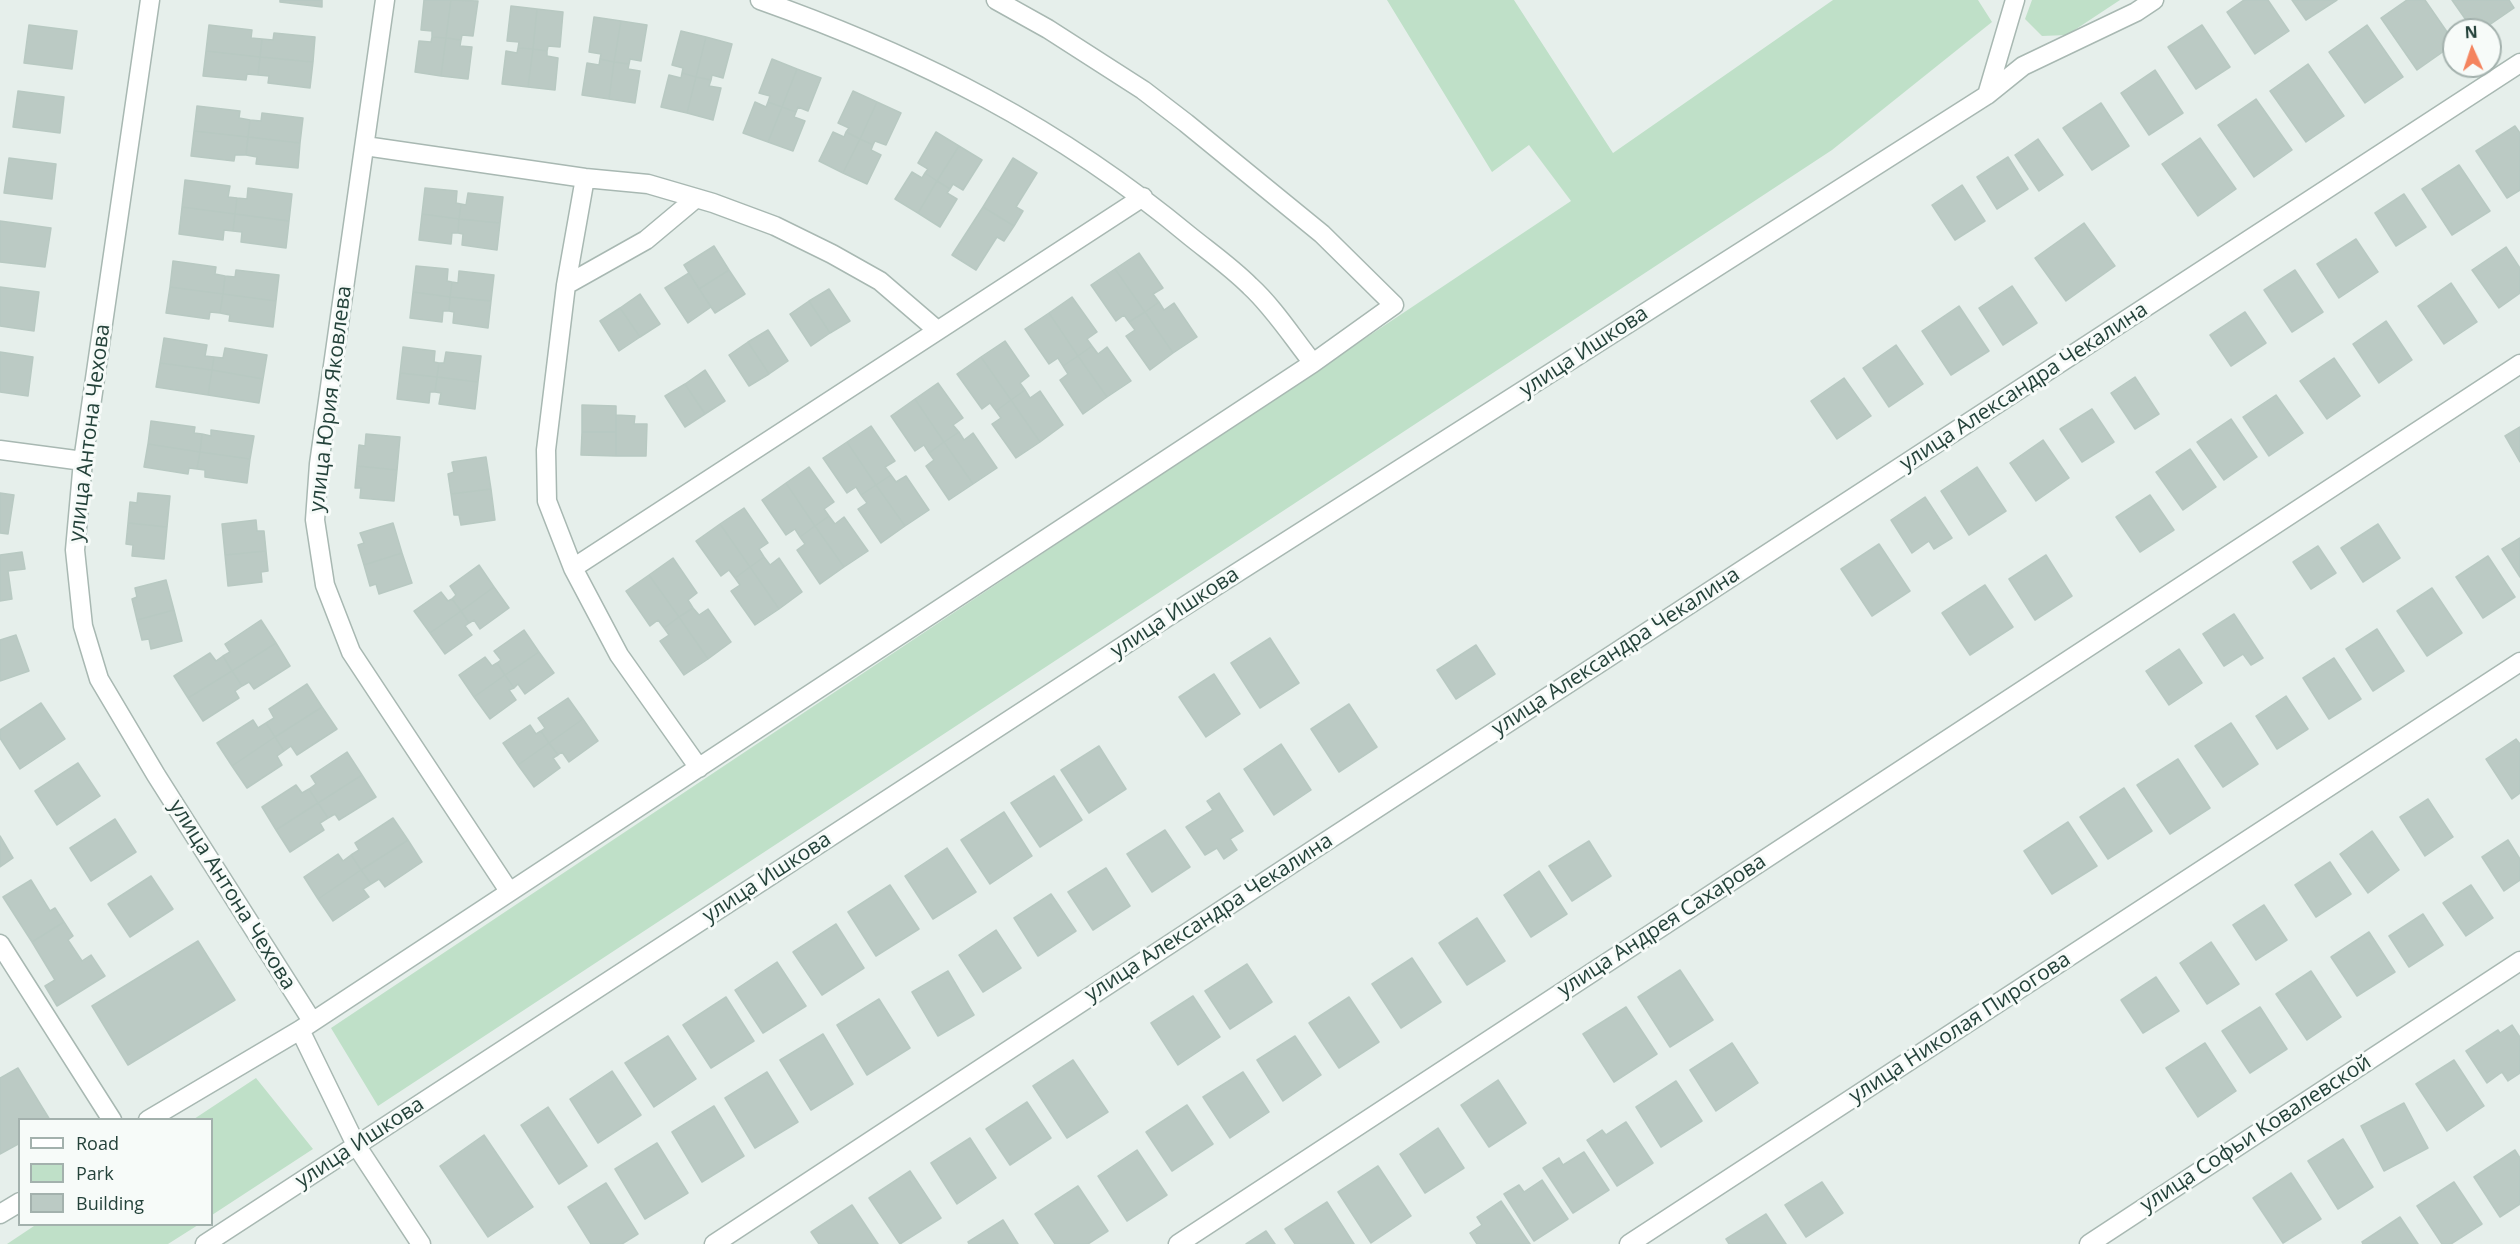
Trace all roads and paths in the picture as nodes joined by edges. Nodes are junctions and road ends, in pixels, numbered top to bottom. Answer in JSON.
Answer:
{"nodes":[{"id":1,"x":150,"y":0,"type":"edge"},
{"id":2,"x":385,"y":0,"type":"edge"},
{"id":3,"x":760,"y":0,"type":"edge"},
{"id":4,"x":996,"y":0,"type":"edge"},
{"id":5,"x":2015,"y":0,"type":"edge"},
{"id":6,"x":2154,"y":0,"type":"edge"},
{"id":7,"x":2520,"y":63,"type":"edge"},
{"id":8,"x":1987,"y":95,"type":"junction"},
{"id":9,"x":364,"y":146,"type":"junction"},
{"id":10,"x":585,"y":178,"type":"junction"},
{"id":11,"x":1143,"y":197,"type":"junction"},
{"id":12,"x":696,"y":199,"type":"junction"},
{"id":13,"x":566,"y":285,"type":"junction"},
{"id":14,"x":937,"y":330,"type":"junction"},
{"id":15,"x":1313,"y":363,"type":"junction"},
{"id":16,"x":2520,"y":364,"type":"edge"},
{"id":17,"x":0,"y":450,"type":"edge"},
{"id":18,"x":82,"y":461,"type":"junction"},
{"id":19,"x":573,"y":568,"type":"junction"},
{"id":20,"x":2520,"y":662,"type":"edge"},
{"id":21,"x":699,"y":768,"type":"junction"},
{"id":22,"x":509,"y":891,"type":"junction"},
{"id":23,"x":0,"y":944,"type":"edge"},
{"id":24,"x":2520,"y":961,"type":"edge"},
{"id":25,"x":306,"y":1026,"type":"junction"},
{"id":26,"x":111,"y":1118,"type":"edge"},
{"id":27,"x":150,"y":1118,"type":"edge"},
{"id":28,"x":356,"y":1146,"type":"junction"},
{"id":29,"x":18,"y":1203,"type":"edge"},
{"id":30,"x":0,"y":1214,"type":"edge"},
{"id":31,"x":206,"y":1244,"type":"edge"},
{"id":32,"x":421,"y":1244,"type":"edge"},
{"id":33,"x":714,"y":1244,"type":"edge"},
{"id":34,"x":1178,"y":1244,"type":"edge"},
{"id":35,"x":1629,"y":1244,"type":"edge"},
{"id":36,"x":2089,"y":1244,"type":"edge"}],
"edges":[{"from":1,"to":18,"type":"street","name":"улица Антона Чехова"},
{"from":2,"to":9,"type":"street","name":"улица Юрия Яковлева"},
{"from":3,"to":11,"type":"street"},
{"from":4,"to":15,"type":"street"},
{"from":5,"to":8,"type":"street"},
{"from":6,"to":8,"type":"street","name":"улица Ишкова"},
{"from":7,"to":33,"type":"street","name":"улица Александра Чекалина"},
{"from":8,"to":28,"type":"street","name":"улица Ишкова"},
{"from":9,"to":10,"type":"street"},
{"from":9,"to":22,"type":"street","name":"улица Юрия Яковлева"},
{"from":10,"to":12,"type":"street"},
{"from":10,"to":13,"type":"street"},
{"from":11,"to":14,"type":"street"},
{"from":11,"to":15,"type":"street"},
{"from":12,"to":13,"type":"street"},
{"from":12,"to":14,"type":"street"},
{"from":13,"to":19,"type":"street"},
{"from":14,"to":19,"type":"street"},
{"from":15,"to":21,"type":"street"},
{"from":16,"to":34,"type":"street","name":"улица Андрея Сахарова"},
{"from":17,"to":18,"type":"street"},
{"from":18,"to":25,"type":"street","name":"улица Антона Чехова"},
{"from":19,"to":21,"type":"street"},
{"from":20,"to":35,"type":"street","name":"улица Николая Пирогова"},
{"from":21,"to":22,"type":"street"},
{"from":22,"to":25,"type":"street"},
{"from":23,"to":26,"type":"street"},
{"from":24,"to":36,"type":"street","name":"улица Софьи Ковалевской"},
{"from":25,"to":27,"type":"street"},
{"from":25,"to":28,"type":"street","name":"улица Антона Чехова"},
{"from":28,"to":31,"type":"street","name":"улица Ишкова"},
{"from":28,"to":32,"type":"street","name":"улица Антона Чехова"},
{"from":29,"to":30,"type":"street"}]}
